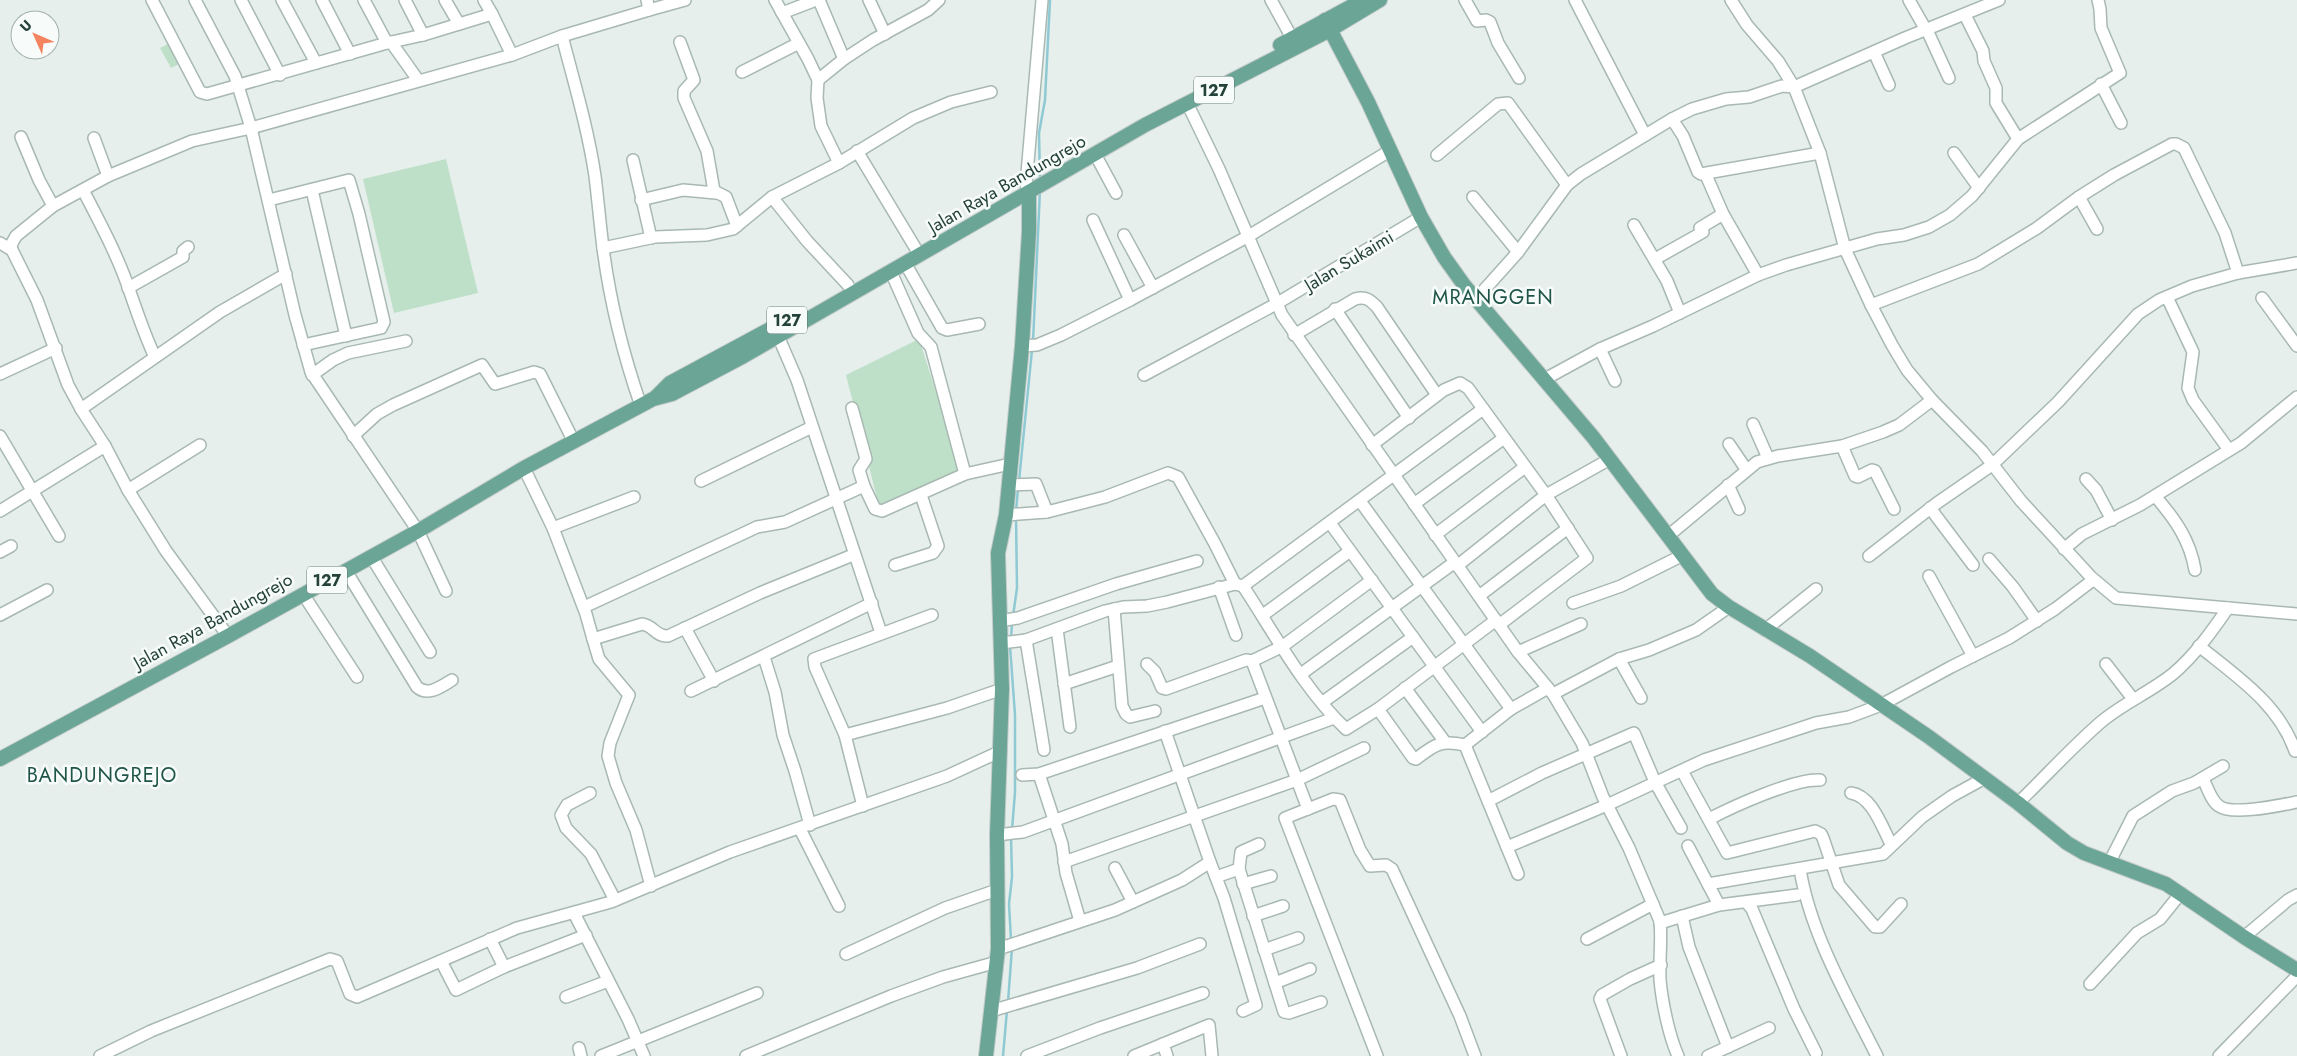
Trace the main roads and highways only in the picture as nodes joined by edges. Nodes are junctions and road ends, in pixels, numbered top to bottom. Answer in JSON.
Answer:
{"nodes":[{"id":1,"x":1363,"y":0,"type":"edge"},
{"id":2,"x":1380,"y":0,"type":"edge"},
{"id":3,"x":1328,"y":25,"type":"junction"},
{"id":4,"x":1227,"y":78,"type":"junction"},
{"id":5,"x":1048,"y":177,"type":"junction"},
{"id":6,"x":1030,"y":187,"type":"junction"},
{"id":7,"x":922,"y":249,"type":"junction"},
{"id":8,"x":653,"y":399,"type":"junction"},
{"id":9,"x":1,"y":756,"type":"edge"},
{"id":10,"x":2297,"y":970,"type":"edge"},
{"id":11,"x":986,"y":1056,"type":"edge"}],
"edges":[{"from":1,"to":3,"type":"main road","name":"Jalan Raya Bandungrejo","number":"127"},
{"from":2,"to":3,"type":"main road","name":"Jalan Raya Bandungrejo","number":"127"},
{"from":3,"to":4,"type":"main road","name":"Jalan Raya Bandungrejo","number":"127"},
{"from":3,"to":4,"type":"main road","name":"Jalan Raya Bandungrejo","number":"127"},
{"from":3,"to":10,"type":"main road"},
{"from":4,"to":5,"type":"main road","name":"Jalan Raya Bandungrejo","number":"127"},
{"from":4,"to":5,"type":"main road","name":"Jalan Raya Bandungrejo","number":"127"},
{"from":5,"to":6,"type":"main road","name":"Jalan Raya Bandungrejo","number":"127"},
{"from":6,"to":7,"type":"main road","name":"Jalan Raya Bandungrejo","number":"127"},
{"from":6,"to":11,"type":"main road"},
{"from":7,"to":8,"type":"main road","name":"Jalan Raya Bandungrejo","number":"127"},
{"from":7,"to":8,"type":"main road","name":"Jalan Raya Bandungrejo","number":"127"},
{"from":8,"to":9,"type":"main road","name":"Jalan Raya Bandungrejo","number":"127"}]}
